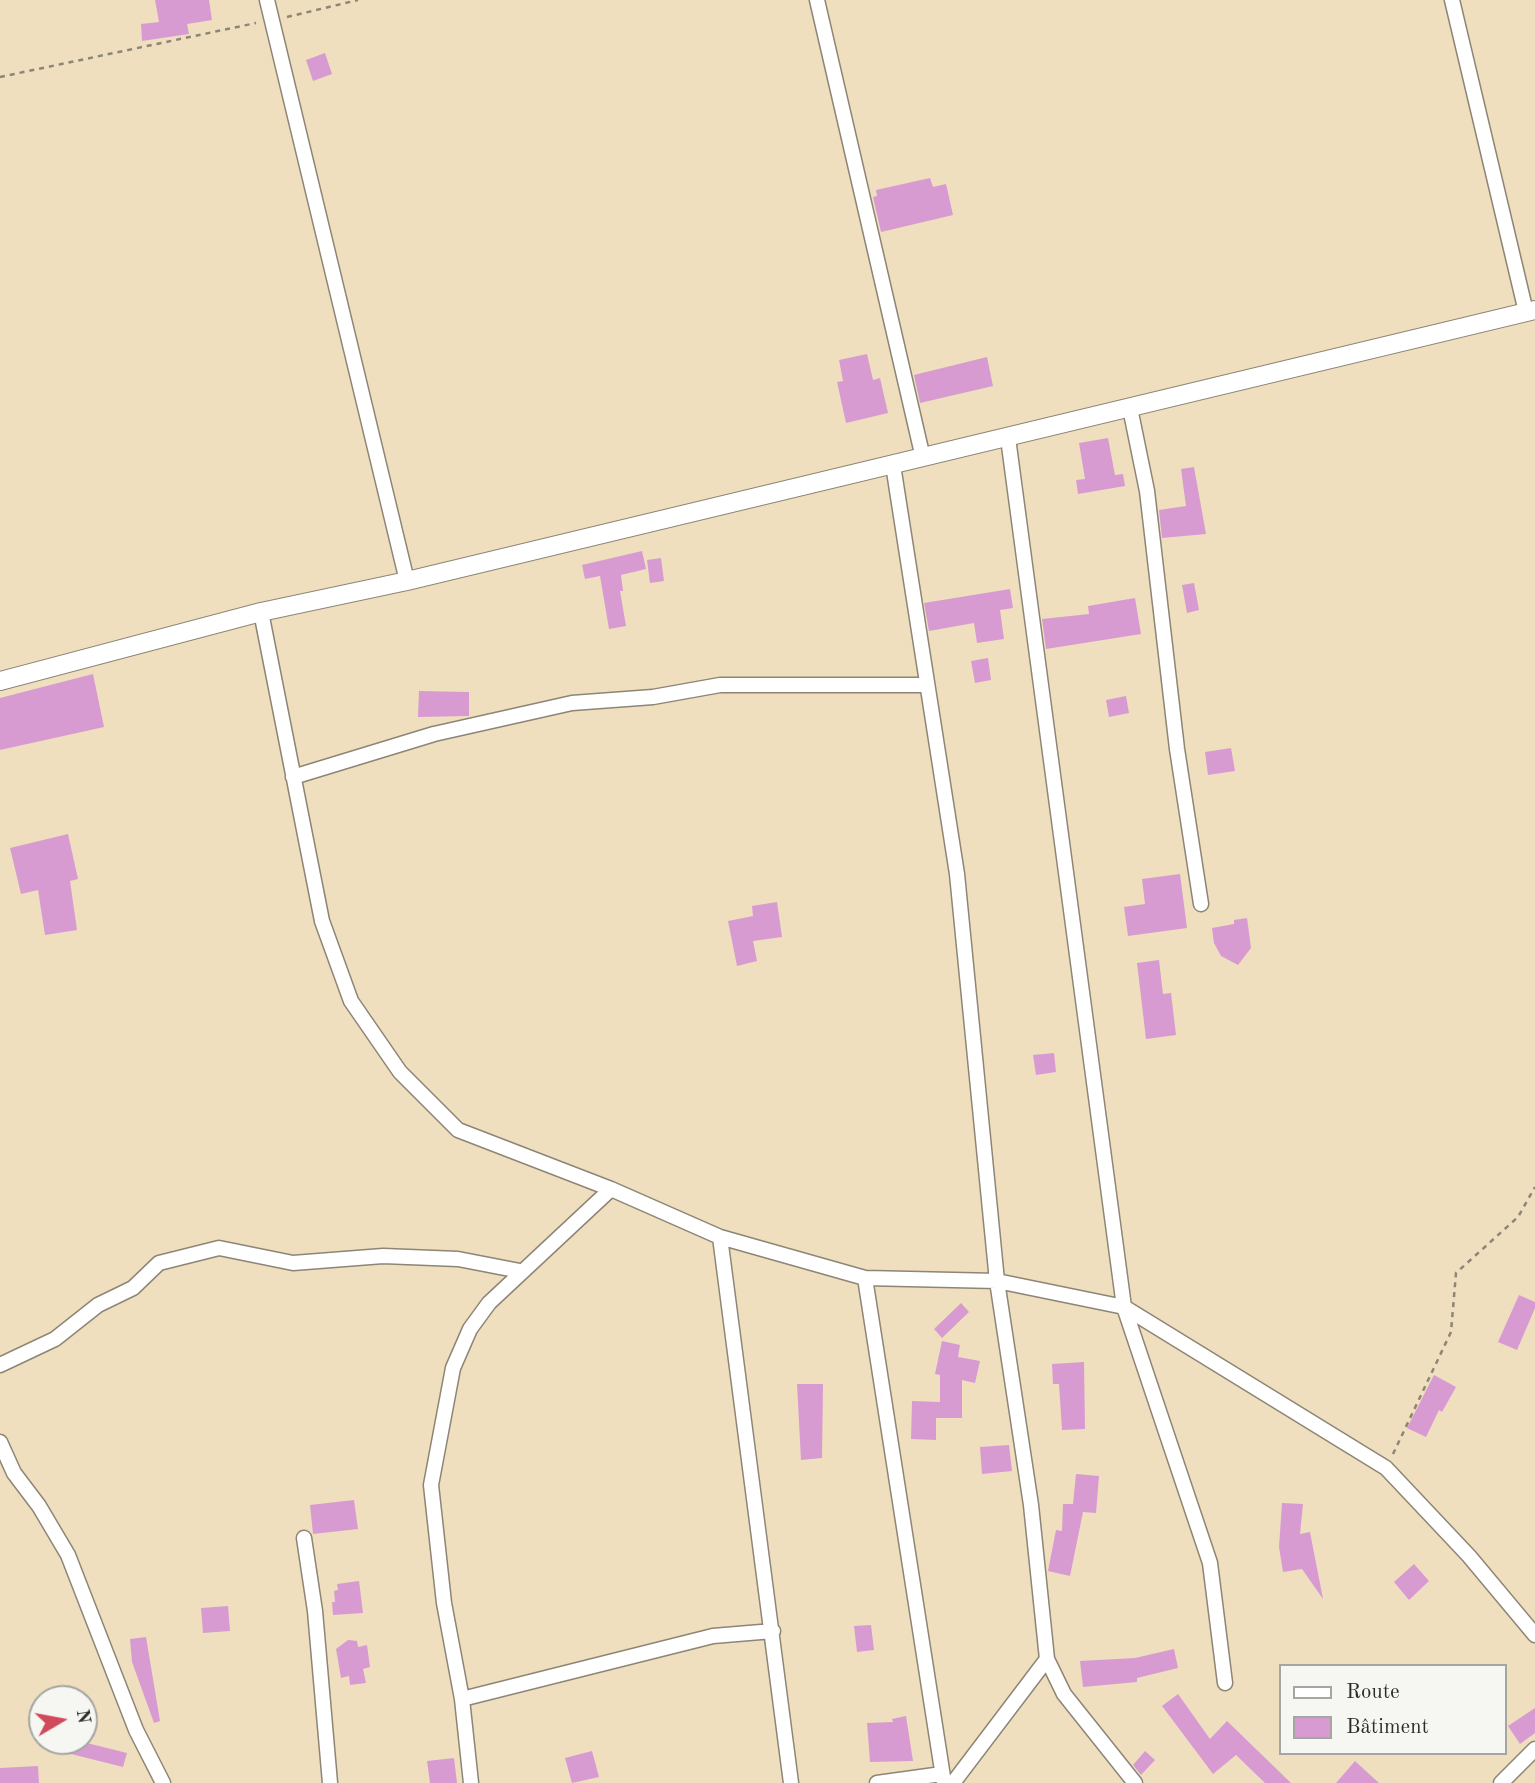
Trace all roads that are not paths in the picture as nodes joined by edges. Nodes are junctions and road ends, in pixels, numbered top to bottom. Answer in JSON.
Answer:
{"nodes":[{"id":1,"x":267,"y":0,"type":"edge"},
{"id":2,"x":817,"y":0,"type":"edge"},
{"id":3,"x":1452,"y":0,"type":"edge"},
{"id":4,"x":1531,"y":311,"type":"edge"},
{"id":5,"x":1130,"y":408,"type":"junction"},
{"id":6,"x":1008,"y":438,"type":"junction"},
{"id":7,"x":923,"y":458,"type":"junction"},
{"id":8,"x":893,"y":465,"type":"junction"},
{"id":9,"x":407,"y":581,"type":"junction"},
{"id":10,"x":261,"y":612,"type":"junction"},
{"id":11,"x":0,"y":681,"type":"edge"},
{"id":12,"x":927,"y":685,"type":"junction"},
{"id":13,"x":293,"y":777,"type":"junction"},
{"id":14,"x":1201,"y":904,"type":"dead end"},
{"id":15,"x":611,"y":1189,"type":"junction"},
{"id":16,"x":720,"y":1237,"type":"junction"},
{"id":17,"x":520,"y":1271,"type":"junction"},
{"id":18,"x":865,"y":1278,"type":"junction"},
{"id":19,"x":997,"y":1281,"type":"junction"},
{"id":20,"x":1124,"y":1307,"type":"junction"},
{"id":21,"x":0,"y":1365,"type":"edge"},
{"id":22,"x":0,"y":1442,"type":"edge"},
{"id":23,"x":7,"y":1475,"type":"edge"},
{"id":24,"x":304,"y":1538,"type":"dead end"},
{"id":25,"x":773,"y":1631,"type":"junction"},
{"id":26,"x":1535,"y":1635,"type":"edge"},
{"id":27,"x":1047,"y":1659,"type":"junction"},
{"id":28,"x":1225,"y":1683,"type":"dead end"},
{"id":29,"x":462,"y":1699,"type":"junction"},
{"id":30,"x":1535,"y":1749,"type":"edge"},
{"id":31,"x":946,"y":1780,"type":"edge"},
{"id":32,"x":163,"y":1783,"type":"edge"},
{"id":33,"x":330,"y":1783,"type":"edge"},
{"id":34,"x":471,"y":1783,"type":"edge"},
{"id":35,"x":791,"y":1783,"type":"edge"},
{"id":36,"x":877,"y":1783,"type":"edge"},
{"id":37,"x":1135,"y":1783,"type":"edge"},
{"id":38,"x":1501,"y":1783,"type":"edge"}],
"edges":[{"from":1,"to":9,"type":"street"},
{"from":2,"to":7,"type":"street"},
{"from":3,"to":4,"type":"street"},
{"from":4,"to":5,"type":"street"},
{"from":5,"to":6,"type":"street"},
{"from":5,"to":14,"type":"street"},
{"from":6,"to":7,"type":"street"},
{"from":6,"to":20,"type":"street"},
{"from":7,"to":8,"type":"street"},
{"from":8,"to":9,"type":"street"},
{"from":8,"to":12,"type":"street"},
{"from":9,"to":10,"type":"street"},
{"from":10,"to":11,"type":"street"},
{"from":10,"to":13,"type":"street"},
{"from":12,"to":13,"type":"street"},
{"from":12,"to":19,"type":"street"},
{"from":13,"to":15,"type":"street"},
{"from":15,"to":16,"type":"street"},
{"from":15,"to":17,"type":"street"},
{"from":16,"to":18,"type":"street"},
{"from":16,"to":25,"type":"street"},
{"from":17,"to":21,"type":"street"},
{"from":17,"to":29,"type":"street"},
{"from":18,"to":19,"type":"street"},
{"from":18,"to":31,"type":"street"},
{"from":19,"to":20,"type":"street"},
{"from":19,"to":27,"type":"street"},
{"from":20,"to":26,"type":"street"},
{"from":20,"to":28,"type":"street"},
{"from":22,"to":23,"type":"street"},
{"from":23,"to":32,"type":"street"},
{"from":24,"to":33,"type":"street"},
{"from":25,"to":29,"type":"street"},
{"from":25,"to":35,"type":"street"},
{"from":27,"to":31,"type":"street"},
{"from":27,"to":37,"type":"street"},
{"from":29,"to":34,"type":"street"},
{"from":30,"to":38,"type":"street"},
{"from":31,"to":36,"type":"street"}]}
